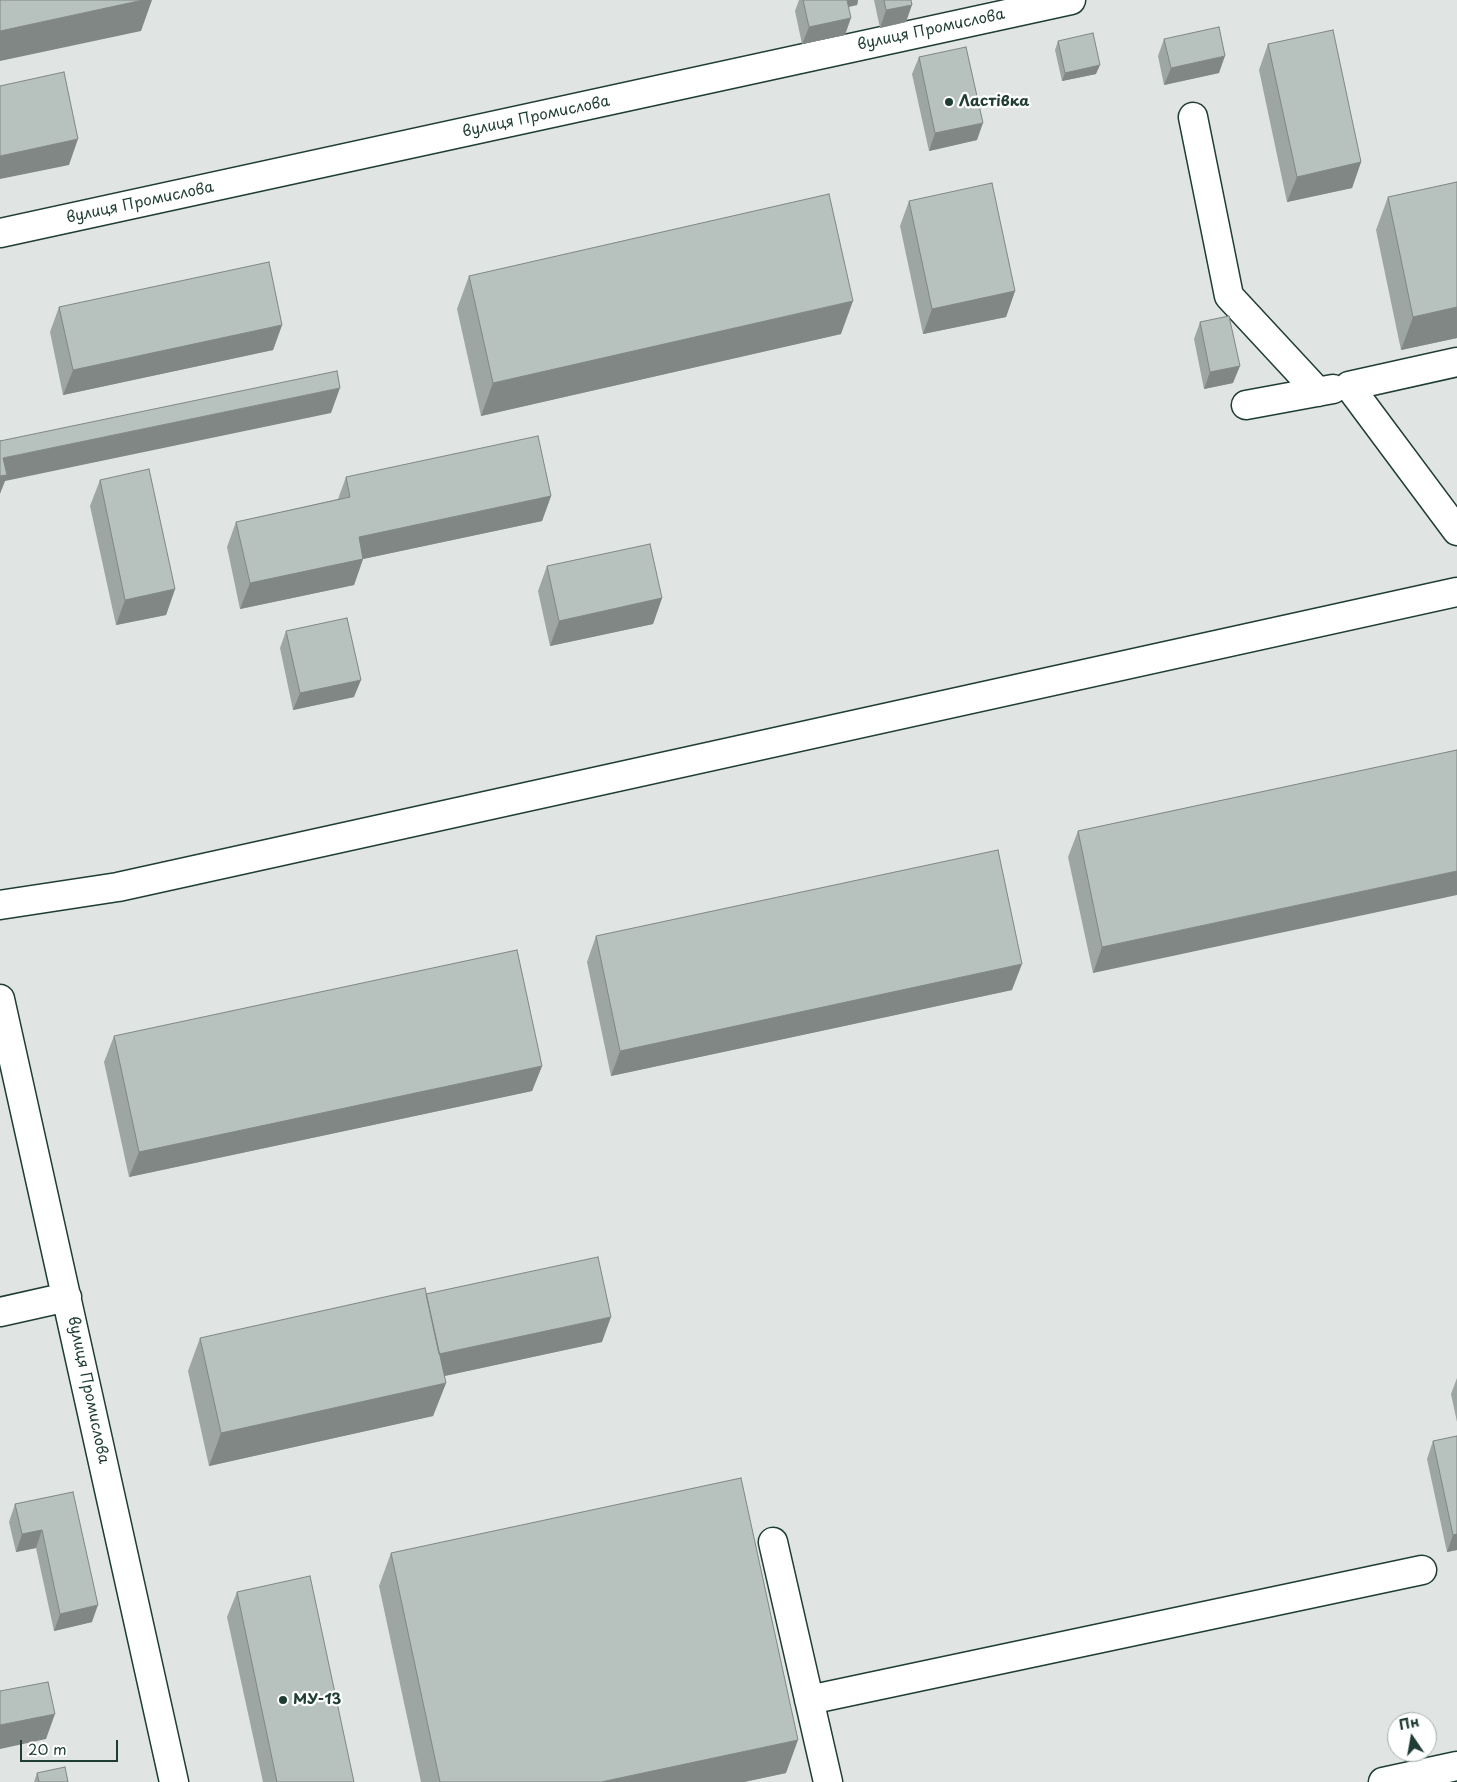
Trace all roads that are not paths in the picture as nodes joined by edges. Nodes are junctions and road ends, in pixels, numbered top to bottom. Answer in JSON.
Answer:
{"nodes":[{"id":1,"x":1071,"y":0,"type":"edge"},
{"id":2,"x":1193,"y":116,"type":"dead end"},
{"id":3,"x":0,"y":233,"type":"edge"},
{"id":4,"x":1457,"y":362,"type":"edge"},
{"id":5,"x":1349,"y":386,"type":"junction"},
{"id":6,"x":1318,"y":392,"type":"junction"},
{"id":7,"x":1246,"y":405,"type":"dead end"},
{"id":8,"x":1457,"y":531,"type":"edge"},
{"id":9,"x":1457,"y":592,"type":"edge"},
{"id":10,"x":0,"y":905,"type":"edge"},
{"id":11,"x":0,"y":999,"type":"edge"},
{"id":12,"x":67,"y":1297,"type":"junction"},
{"id":13,"x":0,"y":1312,"type":"edge"},
{"id":14,"x":772,"y":1542,"type":"dead end"},
{"id":15,"x":1422,"y":1570,"type":"dead end"},
{"id":16,"x":809,"y":1700,"type":"junction"},
{"id":17,"x":1457,"y":1766,"type":"edge"},
{"id":18,"x":174,"y":1782,"type":"edge"},
{"id":19,"x":828,"y":1782,"type":"edge"},
{"id":20,"x":1383,"y":1782,"type":"edge"}],
"edges":[{"from":1,"to":3,"type":"street","name":"вулиця Промислова"},
{"from":2,"to":6,"type":"street"},
{"from":4,"to":5,"type":"street"},
{"from":5,"to":6,"type":"street"},
{"from":5,"to":8,"type":"street"},
{"from":6,"to":7,"type":"street"},
{"from":9,"to":10,"type":"street"},
{"from":11,"to":12,"type":"street","name":"вулиця Промислова"},
{"from":12,"to":13,"type":"street"},
{"from":12,"to":18,"type":"street","name":"вулиця Промислова"},
{"from":14,"to":16,"type":"street"},
{"from":15,"to":16,"type":"street"},
{"from":16,"to":19,"type":"street"},
{"from":17,"to":20,"type":"street"}]}
